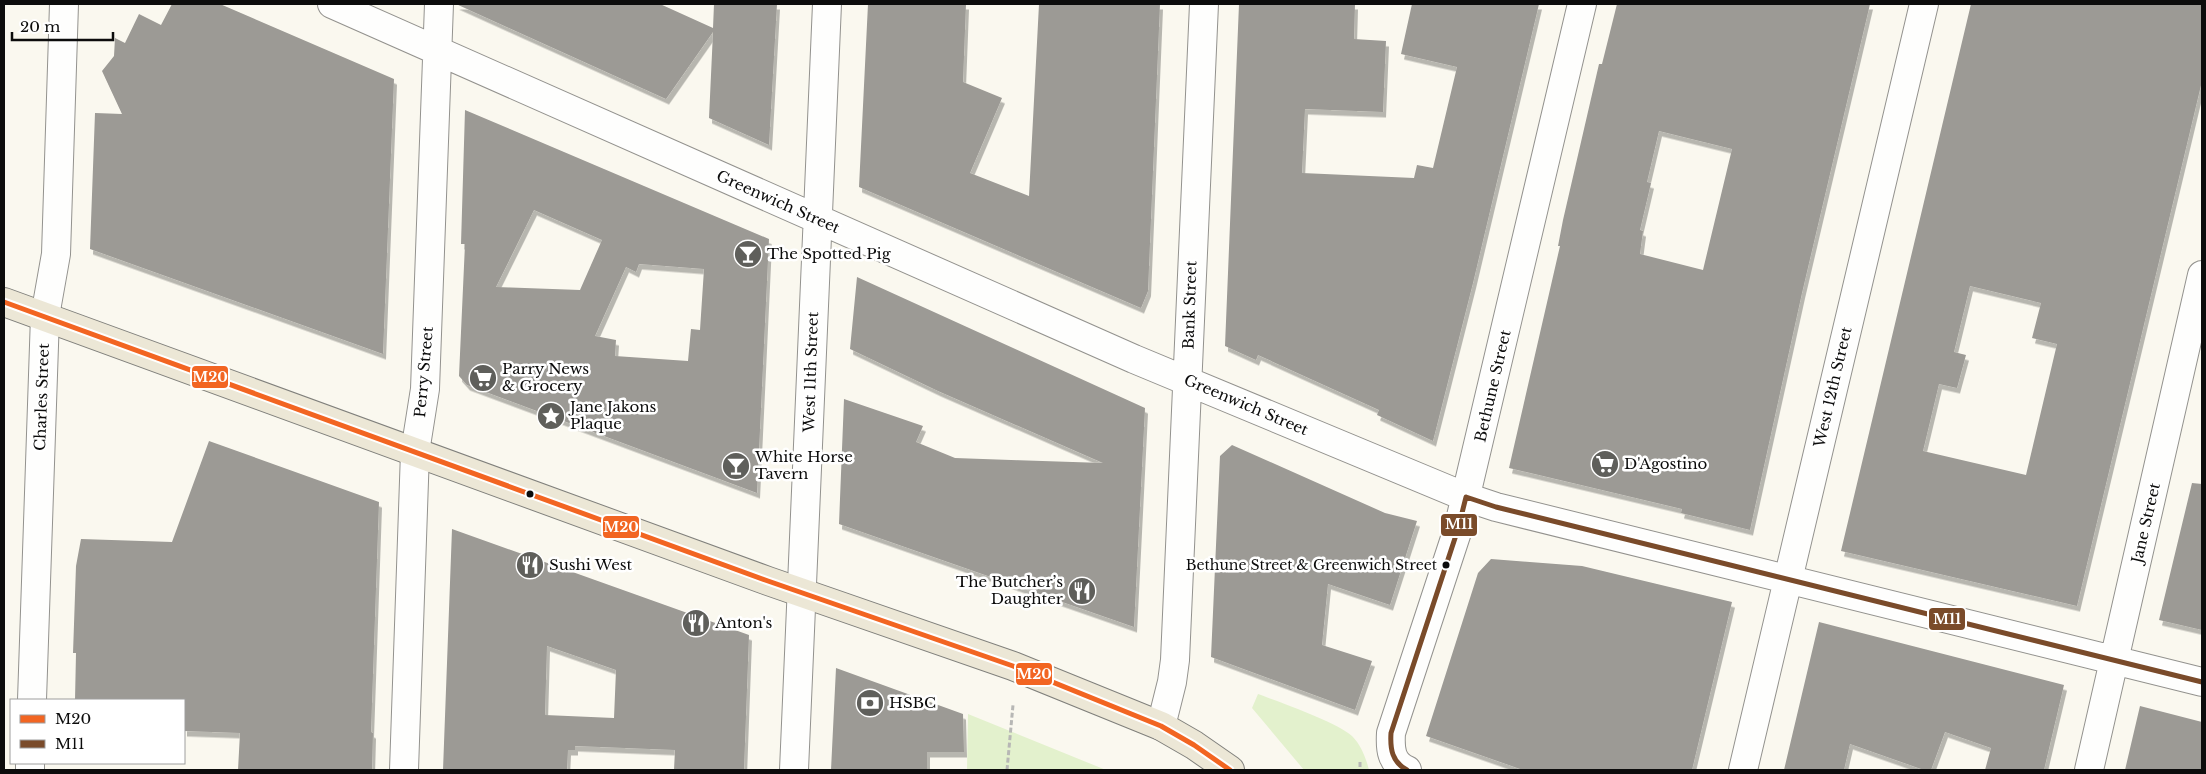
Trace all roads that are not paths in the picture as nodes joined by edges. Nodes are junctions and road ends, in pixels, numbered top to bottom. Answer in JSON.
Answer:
{"nodes":[{"id":1,"x":64,"y":4,"type":"edge"},
{"id":2,"x":332,"y":4,"type":"edge"},
{"id":3,"x":440,"y":4,"type":"edge"},
{"id":4,"x":827,"y":4,"type":"edge"},
{"id":5,"x":1204,"y":4,"type":"edge"},
{"id":6,"x":1582,"y":4,"type":"edge"},
{"id":7,"x":1924,"y":4,"type":"edge"},
{"id":8,"x":438,"y":50,"type":"junction"},
{"id":9,"x":817,"y":220,"type":"junction"},
{"id":10,"x":2202,"y":275,"type":"edge"},
{"id":11,"x":4,"y":302,"type":"edge"},
{"id":12,"x":45,"y":316,"type":"junction"},
{"id":13,"x":1188,"y":381,"type":"junction"},
{"id":14,"x":415,"y":452,"type":"junction"},
{"id":15,"x":1466,"y":497,"type":"junction"},
{"id":16,"x":1788,"y":580,"type":"junction"},
{"id":17,"x":802,"y":591,"type":"junction"},
{"id":18,"x":2114,"y":660,"type":"junction"},
{"id":19,"x":2202,"y":682,"type":"edge"},
{"id":20,"x":32,"y":699,"type":"edge"},
{"id":21,"x":1161,"y":726,"type":"junction"},
{"id":22,"x":1402,"y":766,"type":"edge"},
{"id":23,"x":404,"y":770,"type":"edge"},
{"id":24,"x":794,"y":770,"type":"edge"},
{"id":25,"x":1230,"y":770,"type":"edge"},
{"id":26,"x":1743,"y":770,"type":"edge"},
{"id":27,"x":2089,"y":770,"type":"edge"}],
"edges":[{"from":1,"to":12,"type":"street","name":"Charles Street"},
{"from":2,"to":8,"type":"street","name":"Greenwich Street"},
{"from":3,"to":8,"type":"street","name":"Perry Street"},
{"from":4,"to":9,"type":"street","name":"West 11th Street"},
{"from":5,"to":13,"type":"street","name":"Bank Street"},
{"from":6,"to":15,"type":"street","name":"Bethune Street"},
{"from":7,"to":16,"type":"street","name":"West 12th Street"},
{"from":8,"to":9,"type":"street","name":"Greenwich Street"},
{"from":8,"to":14,"type":"street","name":"Perry Street"},
{"from":9,"to":13,"type":"street","name":"Greenwich Street"},
{"from":9,"to":17,"type":"street","name":"West 11th Street"},
{"from":10,"to":18,"type":"street","name":"Jane Street"},
{"from":11,"to":12,"type":"main road"},
{"from":12,"to":14,"type":"main road"},
{"from":12,"to":20,"type":"street","name":"Charles Street"},
{"from":13,"to":15,"type":"street","name":"Greenwich Street"},
{"from":13,"to":21,"type":"street","name":"Bank Street"},
{"from":14,"to":17,"type":"main road"},
{"from":14,"to":23,"type":"street","name":"Perry Street"},
{"from":15,"to":16,"type":"street","name":"Greenwich Street"},
{"from":15,"to":22,"type":"street","name":"Bethune Street"},
{"from":16,"to":18,"type":"street","name":"Greenwich Street"},
{"from":16,"to":26,"type":"street","name":"West 12th Street"},
{"from":17,"to":21,"type":"main road"},
{"from":17,"to":24,"type":"street","name":"West 11th Street"},
{"from":18,"to":19,"type":"street","name":"Greenwich Street"},
{"from":18,"to":27,"type":"street","name":"Jane Street"},
{"from":21,"to":25,"type":"main road"}]}
